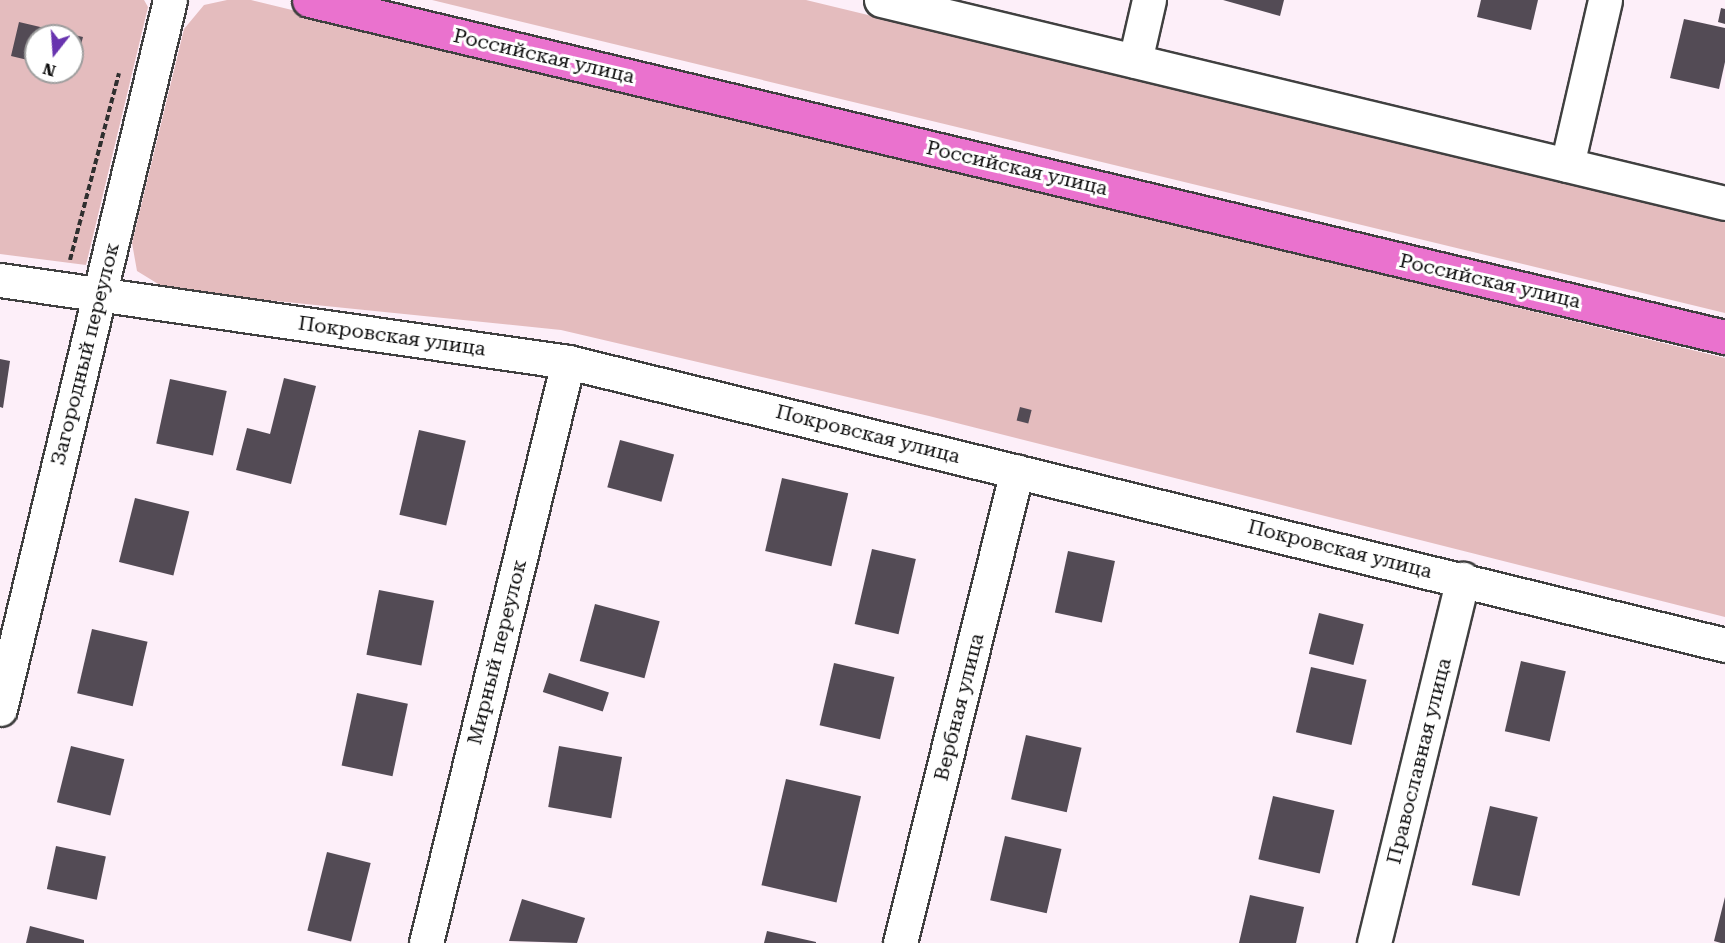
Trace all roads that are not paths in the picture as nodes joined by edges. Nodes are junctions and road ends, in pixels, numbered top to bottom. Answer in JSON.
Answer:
{"nodes":[{"id":1,"x":170,"y":0,"type":"edge"},
{"id":2,"x":309,"y":0,"type":"edge"},
{"id":3,"x":881,"y":0,"type":"edge"},
{"id":4,"x":1149,"y":0,"type":"edge"},
{"id":5,"x":1605,"y":0,"type":"edge"},
{"id":6,"x":1135,"y":61,"type":"junction"},
{"id":7,"x":1567,"y":165,"type":"junction"},
{"id":8,"x":1725,"y":204,"type":"edge"},
{"id":9,"x":0,"y":279,"type":"edge"},
{"id":10,"x":100,"y":294,"type":"junction"},
{"id":11,"x":1725,"y":337,"type":"edge"},
{"id":12,"x":568,"y":362,"type":"junction"},
{"id":13,"x":1017,"y":471,"type":"junction"},
{"id":14,"x":1463,"y":579,"type":"junction"},
{"id":15,"x":1725,"y":645,"type":"edge"},
{"id":16,"x":0,"y":709,"type":"edge"},
{"id":17,"x":426,"y":943,"type":"edge"},
{"id":18,"x":900,"y":943,"type":"edge"},
{"id":19,"x":1374,"y":943,"type":"edge"}],
"edges":[{"from":1,"to":10,"type":"street","name":"Загородный переулок"},
{"from":2,"to":11,"type":"main road","name":"Российская улица"},
{"from":3,"to":6,"type":"street"},
{"from":4,"to":6,"type":"street"},
{"from":5,"to":7,"type":"street"},
{"from":6,"to":7,"type":"street"},
{"from":7,"to":8,"type":"street"},
{"from":9,"to":10,"type":"street","name":"Покровская улица"},
{"from":10,"to":12,"type":"street","name":"Покровская улица"},
{"from":10,"to":16,"type":"street","name":"Загородный переулок"},
{"from":12,"to":13,"type":"street","name":"Покровская улица"},
{"from":12,"to":17,"type":"street","name":"Мирный переулок"},
{"from":13,"to":14,"type":"street","name":"Покровская улица"},
{"from":13,"to":18,"type":"street","name":"Вербная улица"},
{"from":14,"to":15,"type":"street","name":"Покровская улица"},
{"from":14,"to":19,"type":"street","name":"Православная улица"}]}
